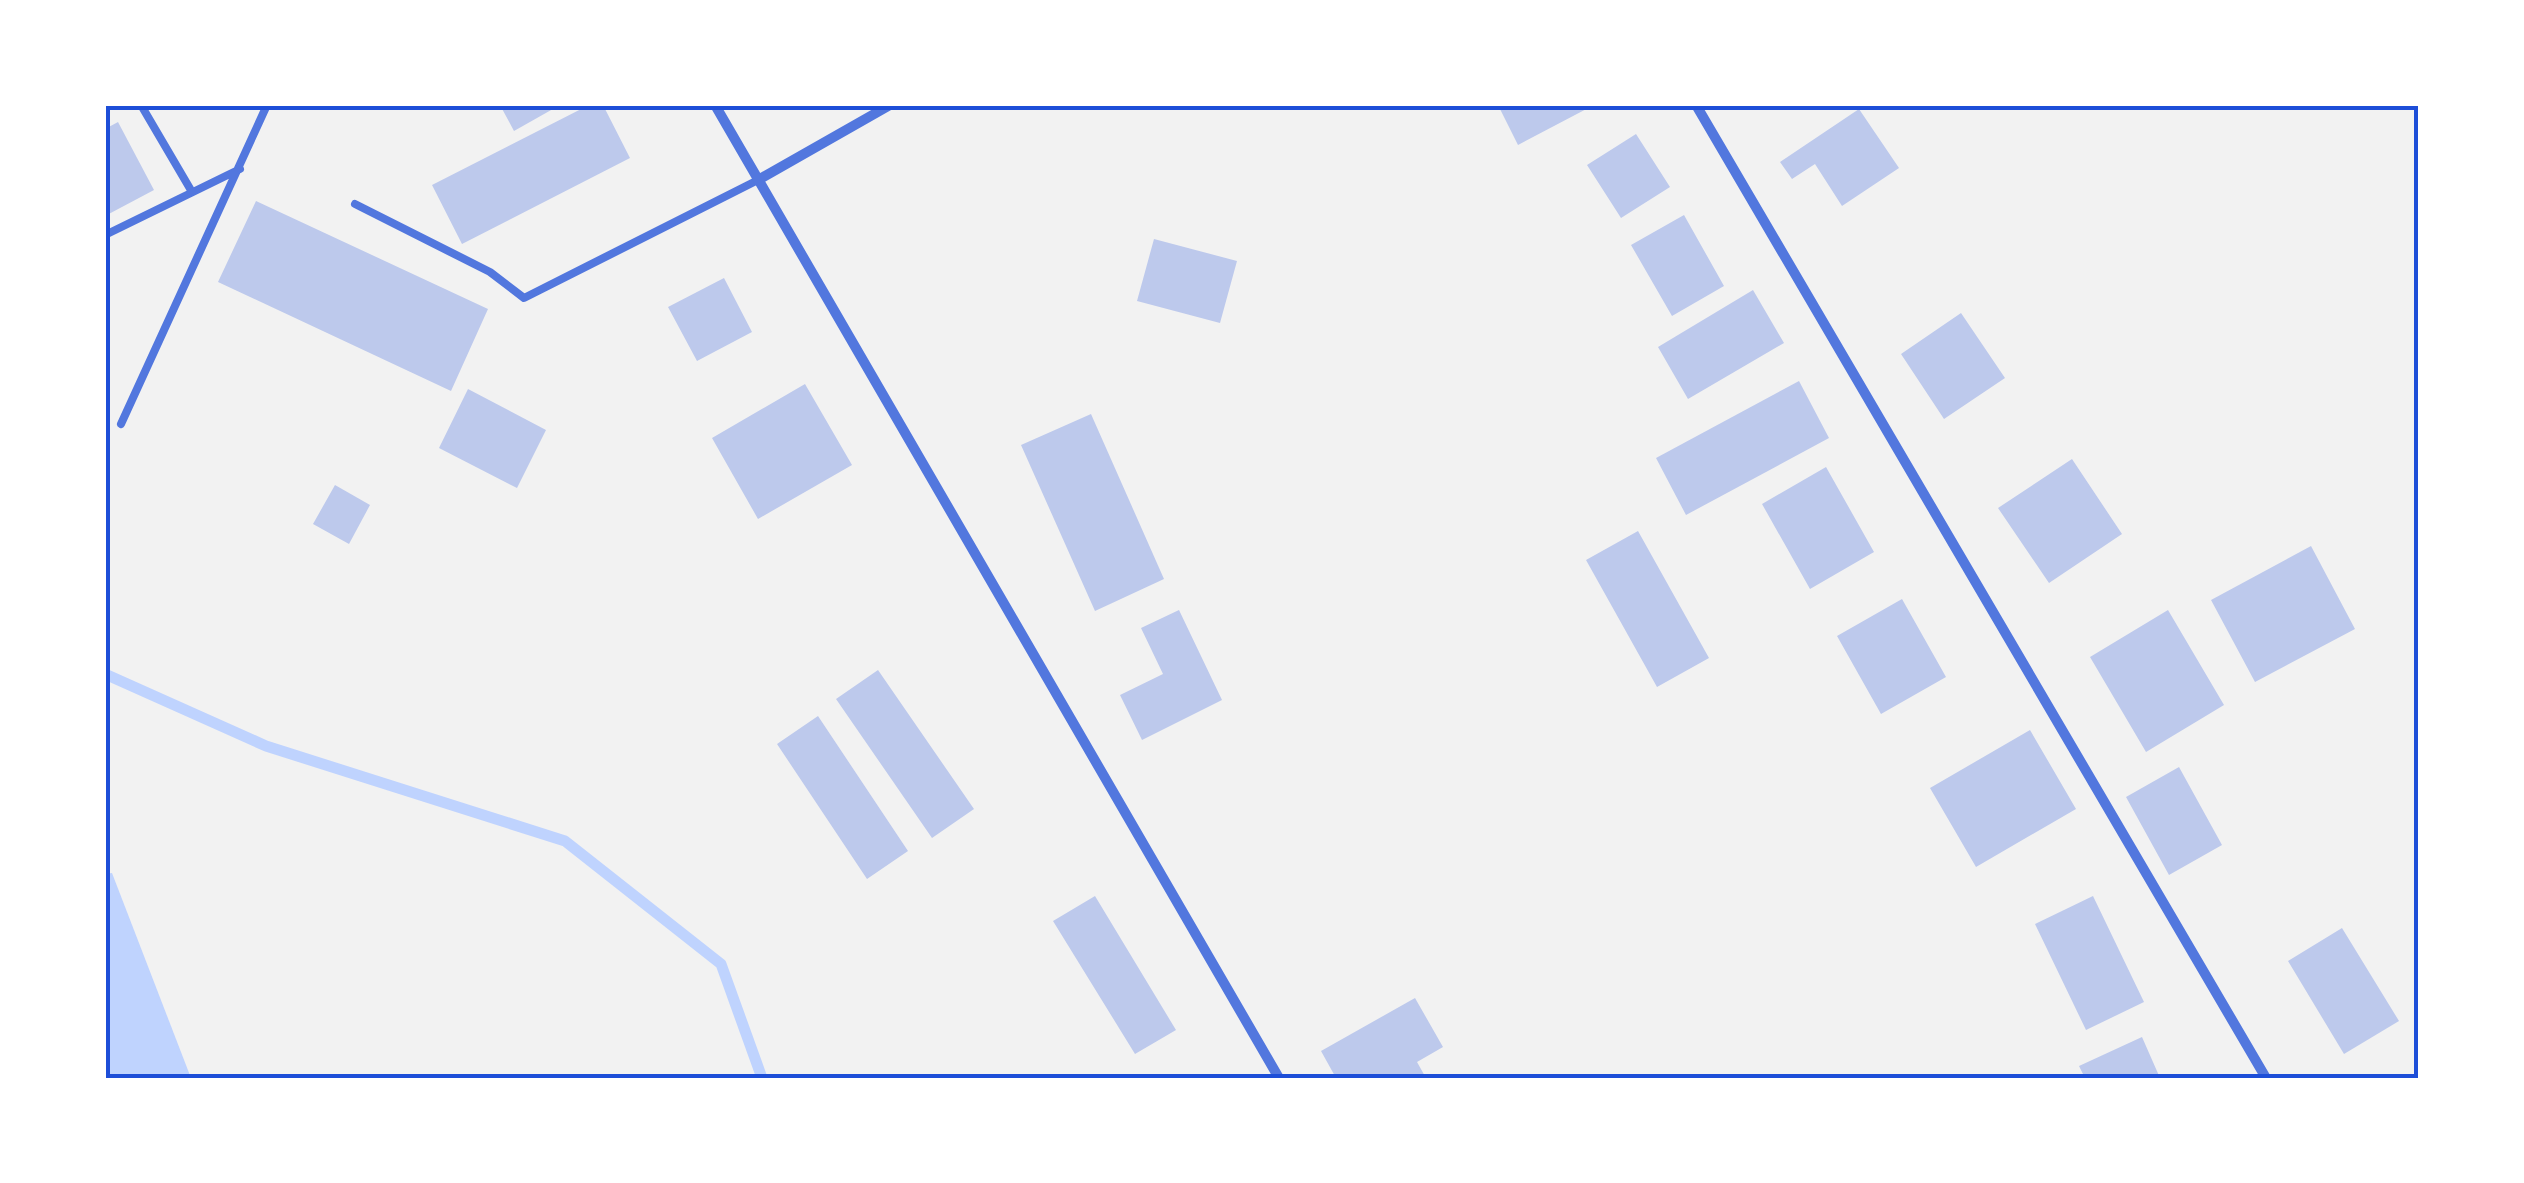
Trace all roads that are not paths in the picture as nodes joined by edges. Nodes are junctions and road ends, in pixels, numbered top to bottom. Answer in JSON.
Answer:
{"nodes":[{"id":1,"x":141,"y":105,"type":"edge"},
{"id":2,"x":267,"y":105,"type":"edge"},
{"id":3,"x":714,"y":105,"type":"edge"},
{"id":4,"x":890,"y":105,"type":"edge"},
{"id":5,"x":1696,"y":105,"type":"edge"},
{"id":6,"x":240,"y":169,"type":"junction"},
{"id":7,"x":758,"y":180,"type":"junction"},
{"id":8,"x":192,"y":192,"type":"junction"},
{"id":9,"x":354,"y":204,"type":"dead end"},
{"id":10,"x":105,"y":235,"type":"edge"},
{"id":11,"x":121,"y":424,"type":"dead end"},
{"id":12,"x":1279,"y":1078,"type":"edge"},
{"id":13,"x":2266,"y":1078,"type":"edge"}],
"edges":[{"from":1,"to":8,"type":"lane"},
{"from":2,"to":6,"type":"lane"},
{"from":3,"to":7,"type":"street"},
{"from":4,"to":7,"type":"street"},
{"from":5,"to":13,"type":"street"},
{"from":6,"to":8,"type":"lane"},
{"from":6,"to":11,"type":"lane"},
{"from":7,"to":9,"type":"lane"},
{"from":7,"to":12,"type":"street"},
{"from":8,"to":10,"type":"lane"}]}
